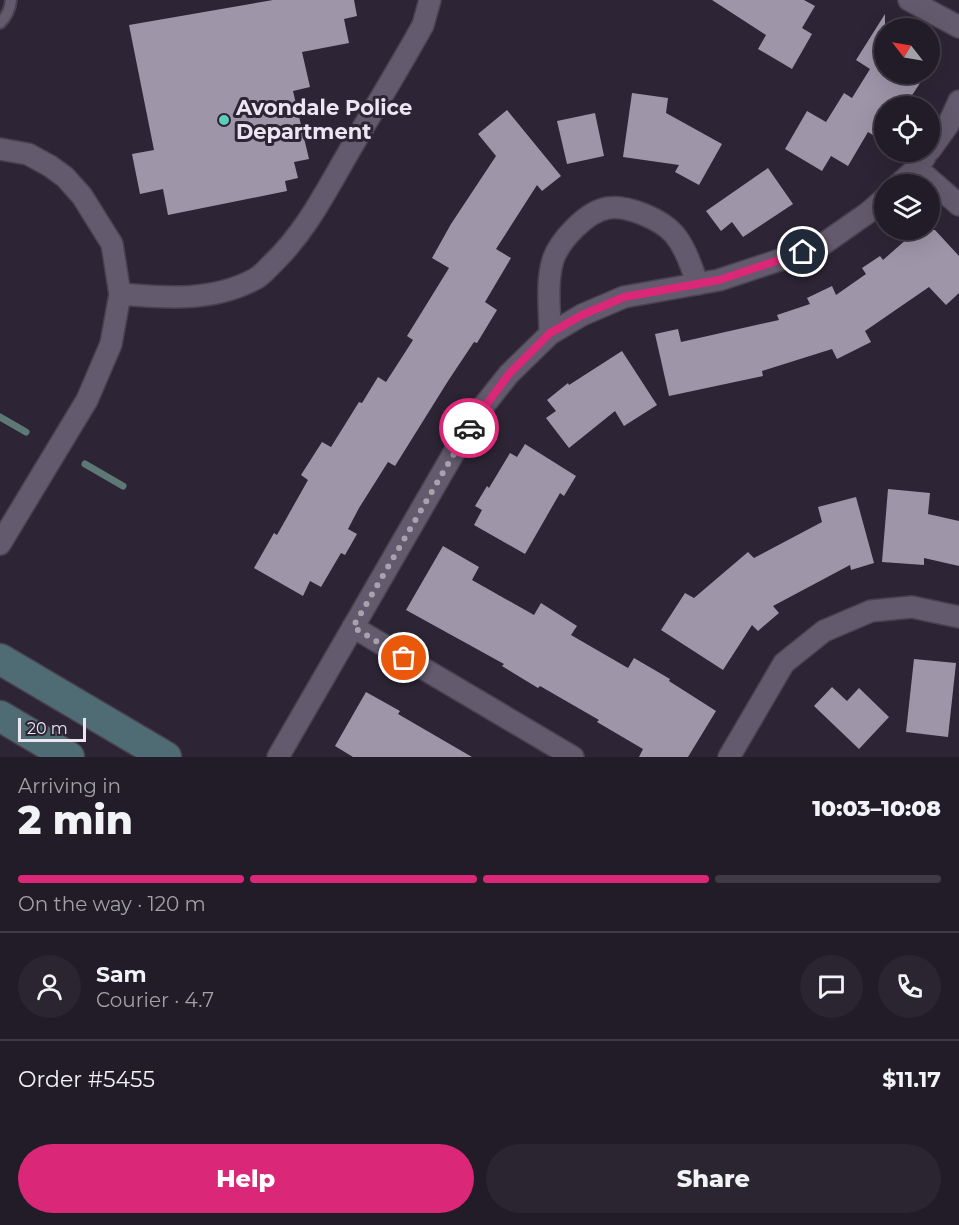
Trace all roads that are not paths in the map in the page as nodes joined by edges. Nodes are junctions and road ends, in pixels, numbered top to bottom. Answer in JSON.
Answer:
{"nodes":[{"id":1,"x":11,"y":0,"type":"edge"},
{"id":2,"x":430,"y":0,"type":"edge"},
{"id":3,"x":909,"y":0,"type":"edge"},
{"id":4,"x":0,"y":23,"type":"edge"},
{"id":5,"x":959,"y":27,"type":"edge"},
{"id":6,"x":959,"y":101,"type":"edge"},
{"id":7,"x":940,"y":136,"type":"edge"},
{"id":8,"x":0,"y":149,"type":"edge"},
{"id":9,"x":919,"y":162,"type":"edge"},
{"id":10,"x":929,"y":162,"type":"edge"},
{"id":11,"x":908,"y":174,"type":"edge"},
{"id":12,"x":959,"y":205,"type":"edge"},
{"id":13,"x":874,"y":208,"type":"edge"},
{"id":14,"x":698,"y":284,"type":"junction"},
{"id":15,"x":120,"y":294,"type":"junction"},
{"id":16,"x":550,"y":333,"type":"junction"},
{"id":17,"x":0,"y":544,"type":"edge"},
{"id":18,"x":959,"y":617,"type":"edge"},
{"id":19,"x":353,"y":627,"type":"junction"},
{"id":20,"x":0,"y":659,"type":"edge"},
{"id":21,"x":0,"y":716,"type":"edge"},
{"id":22,"x":69,"y":757,"type":"edge"},
{"id":23,"x":166,"y":757,"type":"edge"},
{"id":24,"x":278,"y":757,"type":"edge"},
{"id":25,"x":573,"y":757,"type":"edge"},
{"id":26,"x":729,"y":757,"type":"edge"}],
"edges":[{"from":1,"to":4,"type":"lane"},
{"from":2,"to":15,"type":"street"},
{"from":3,"to":5,"type":"street"},
{"from":6,"to":7,"type":"street"},
{"from":8,"to":15,"type":"street"},
{"from":9,"to":11,"type":"street"},
{"from":10,"to":12,"type":"street"},
{"from":13,"to":14,"type":"street"},
{"from":14,"to":16,"type":"street"},
{"from":14,"to":16,"type":"street"},
{"from":15,"to":17,"type":"street"},
{"from":16,"to":19,"type":"street"},
{"from":18,"to":26,"type":"street"},
{"from":19,"to":24,"type":"street"},
{"from":19,"to":25,"type":"street"},
{"from":20,"to":23,"type":"main road"},
{"from":21,"to":22,"type":"main road"}]}
